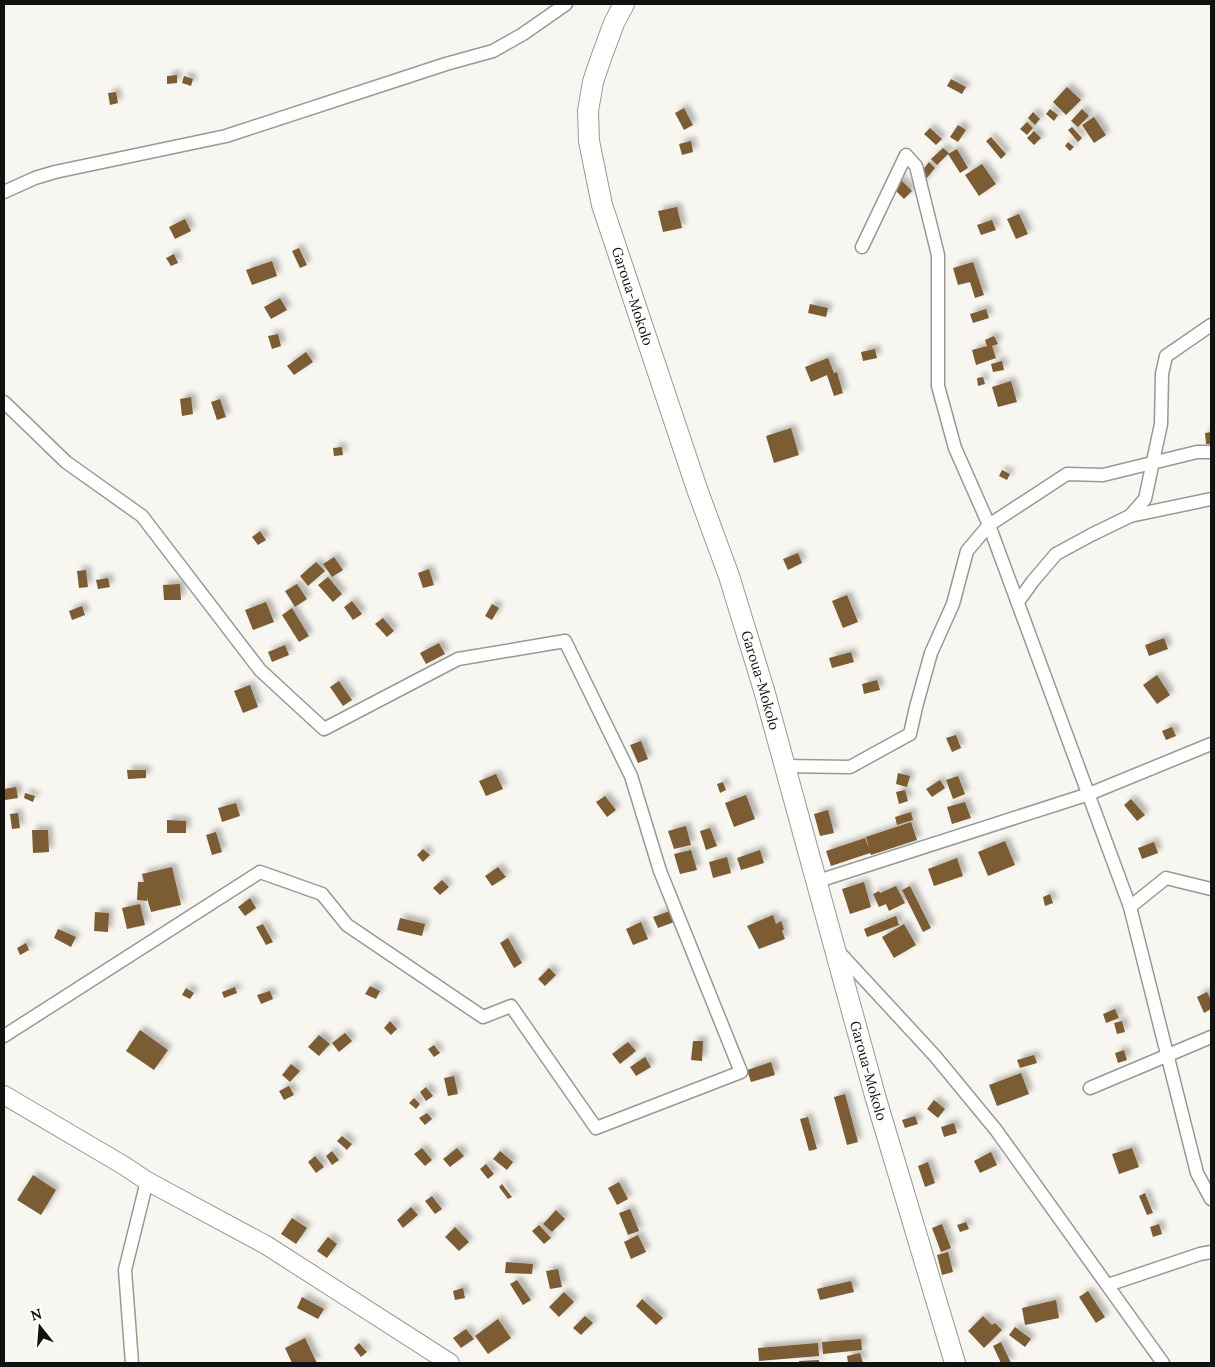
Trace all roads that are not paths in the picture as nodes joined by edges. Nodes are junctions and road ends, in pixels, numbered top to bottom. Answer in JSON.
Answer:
{"nodes":[{"id":1,"x":566,"y":4,"type":"edge"},
{"id":2,"x":624,"y":4,"type":"edge"},
{"id":3,"x":4,"y":192,"type":"edge"},
{"id":4,"x":862,"y":247,"type":"dead end"},
{"id":5,"x":1211,"y":325,"type":"edge"},
{"id":6,"x":4,"y":402,"type":"edge"},
{"id":7,"x":1211,"y":452,"type":"edge"},
{"id":8,"x":1152,"y":463,"type":"junction"},
{"id":9,"x":1211,"y":499,"type":"edge"},
{"id":10,"x":1130,"y":516,"type":"junction"},
{"id":11,"x":990,"y":525,"type":"junction"},
{"id":12,"x":1017,"y":600,"type":"junction"},
{"id":13,"x":1211,"y":744,"type":"edge"},
{"id":14,"x":784,"y":766,"type":"junction"},
{"id":15,"x":1089,"y":794,"type":"junction"},
{"id":16,"x":815,"y":882,"type":"junction"},
{"id":17,"x":1211,"y":889,"type":"edge"},
{"id":18,"x":1130,"y":908,"type":"junction"},
{"id":19,"x":833,"y":945,"type":"junction"},
{"id":20,"x":4,"y":1036,"type":"edge"},
{"id":21,"x":1211,"y":1037,"type":"edge"},
{"id":22,"x":1168,"y":1056,"type":"junction"},
{"id":23,"x":1090,"y":1088,"type":"dead end"},
{"id":24,"x":4,"y":1095,"type":"edge"},
{"id":25,"x":147,"y":1181,"type":"junction"},
{"id":26,"x":1211,"y":1199,"type":"edge"},
{"id":27,"x":1211,"y":1252,"type":"edge"},
{"id":28,"x":1108,"y":1285,"type":"junction"},
{"id":29,"x":132,"y":1363,"type":"edge"},
{"id":30,"x":450,"y":1363,"type":"edge"},
{"id":31,"x":954,"y":1363,"type":"edge"},
{"id":32,"x":1163,"y":1363,"type":"edge"}],
"edges":[{"from":1,"to":3,"type":"street"},
{"from":2,"to":14,"type":"main road","name":"Garoua-Mokolo"},
{"from":4,"to":11,"type":"street"},
{"from":5,"to":8,"type":"street"},
{"from":6,"to":20,"type":"street"},
{"from":7,"to":8,"type":"street"},
{"from":8,"to":10,"type":"street"},
{"from":8,"to":11,"type":"street"},
{"from":9,"to":10,"type":"street"},
{"from":10,"to":12,"type":"street"},
{"from":11,"to":12,"type":"street"},
{"from":11,"to":14,"type":"street"},
{"from":12,"to":15,"type":"street"},
{"from":13,"to":15,"type":"street"},
{"from":14,"to":16,"type":"main road","name":"Garoua-Mokolo"},
{"from":15,"to":16,"type":"street"},
{"from":15,"to":18,"type":"street"},
{"from":16,"to":19,"type":"main road","name":"Garoua-Mokolo"},
{"from":17,"to":18,"type":"street"},
{"from":18,"to":22,"type":"street"},
{"from":19,"to":28,"type":"street"},
{"from":19,"to":31,"type":"main road","name":"Garoua-Mokolo"},
{"from":21,"to":22,"type":"street"},
{"from":22,"to":23,"type":"street"},
{"from":22,"to":26,"type":"street"},
{"from":24,"to":25,"type":"main road"},
{"from":25,"to":29,"type":"street"},
{"from":25,"to":30,"type":"main road"},
{"from":27,"to":28,"type":"street"},
{"from":28,"to":32,"type":"street"}]}
